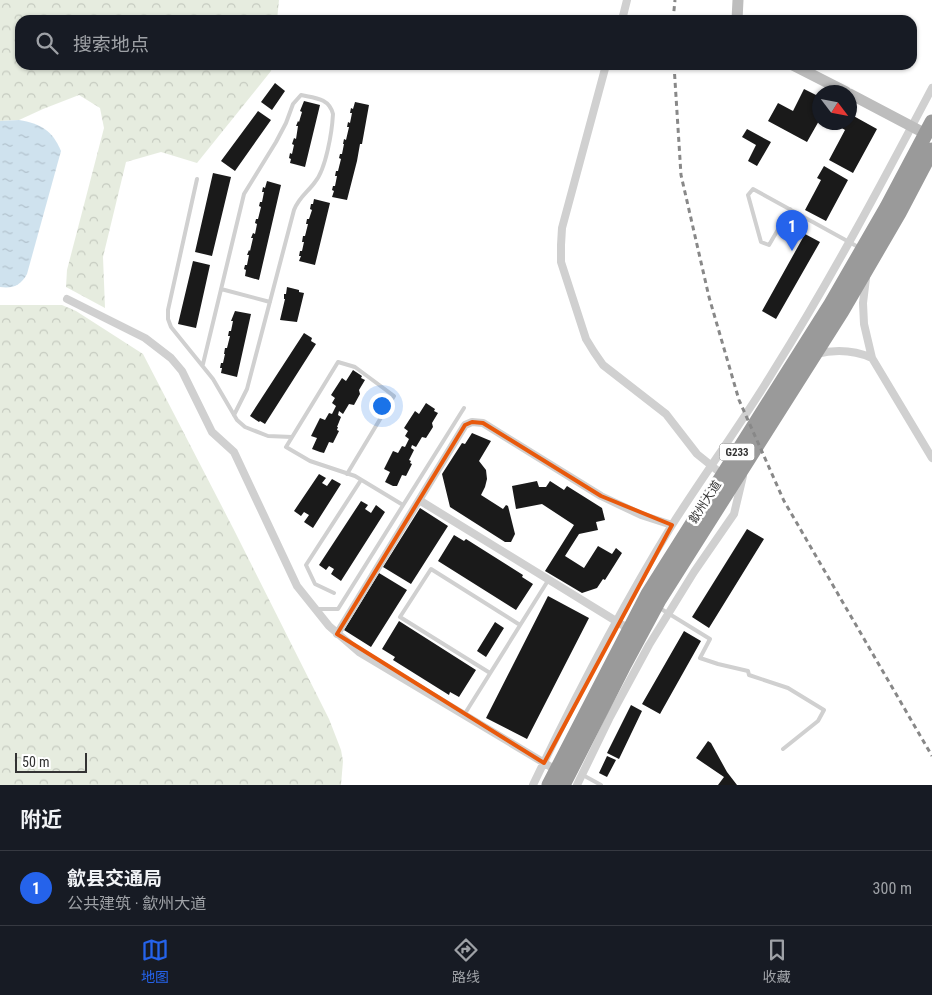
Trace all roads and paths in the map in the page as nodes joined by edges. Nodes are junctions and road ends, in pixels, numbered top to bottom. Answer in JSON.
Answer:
{"nodes":[{"id":1,"x":627,"y":0,"type":"edge"},
{"id":2,"x":738,"y":0,"type":"edge"},
{"id":3,"x":623,"y":15,"type":"edge"},
{"id":4,"x":737,"y":15,"type":"edge"},
{"id":5,"x":605,"y":70,"type":"edge"},
{"id":6,"x":803,"y":70,"type":"edge"},
{"id":7,"x":832,"y":85,"type":"edge"},
{"id":8,"x":932,"y":88,"type":"edge"},
{"id":9,"x":857,"y":98,"type":"edge"},
{"id":10,"x":912,"y":127,"type":"junction"},
{"id":11,"x":929,"y":128,"type":"edge"},
{"id":12,"x":931,"y":154,"type":"edge"},
{"id":13,"x":198,"y":179,"type":"dead end"},
{"id":14,"x":790,"y":209,"type":"junction"},
{"id":15,"x":849,"y":242,"type":"junction"},
{"id":16,"x":863,"y":250,"type":"junction"},
{"id":17,"x":867,"y":268,"type":"junction"},
{"id":18,"x":221,"y":289,"type":"junction"},
{"id":19,"x":67,"y":299,"type":"dead end"},
{"id":20,"x":270,"y":302,"type":"junction"},
{"id":21,"x":816,"y":354,"type":"junction"},
{"id":22,"x":872,"y":358,"type":"junction"},
{"id":23,"x":203,"y":364,"type":"junction"},
{"id":24,"x":464,"y":408,"type":"dead end"},
{"id":25,"x":234,"y":415,"type":"junction"},
{"id":26,"x":292,"y":437,"type":"junction"},
{"id":27,"x":932,"y":458,"type":"edge"},
{"id":28,"x":717,"y":471,"type":"junction"},
{"id":29,"x":347,"y":474,"type":"junction"},
{"id":30,"x":361,"y":480,"type":"junction"},
{"id":31,"x":419,"y":500,"type":"junction"},
{"id":32,"x":403,"y":505,"type":"junction"},
{"id":33,"x":672,"y":526,"type":"junction"},
{"id":34,"x":549,"y":580,"type":"junction"},
{"id":35,"x":334,"y":594,"type":"dead end"},
{"id":36,"x":662,"y":609,"type":"junction"},
{"id":37,"x":315,"y":610,"type":"junction"},
{"id":38,"x":520,"y":625,"type":"junction"},
{"id":39,"x":623,"y":625,"type":"junction"},
{"id":40,"x":336,"y":634,"type":"junction"},
{"id":41,"x":490,"y":674,"type":"junction"},
{"id":42,"x":464,"y":715,"type":"junction"},
{"id":43,"x":783,"y":749,"type":"dead end"},
{"id":44,"x":563,"y":769,"type":"junction"},
{"id":45,"x":533,"y":785,"type":"edge"},
{"id":46,"x":549,"y":785,"type":"edge"},
{"id":47,"x":563,"y":785,"type":"edge"},
{"id":48,"x":577,"y":785,"type":"edge"},
{"id":49,"x":601,"y":785,"type":"edge"}],
"edges":[{"from":1,"to":3,"type":"street"},
{"from":2,"to":4,"type":"street"},
{"from":5,"to":28,"type":"street"},
{"from":6,"to":7,"type":"street"},
{"from":8,"to":10,"type":"street"},
{"from":9,"to":10,"type":"street"},
{"from":10,"to":11,"type":"street"},
{"from":10,"to":15,"type":"street"},
{"from":11,"to":16,"type":"highway","name":"歙州大道","number":"G233"},
{"from":12,"to":17,"type":"highway","name":"歙州大道","number":"G233"},
{"from":13,"to":23,"type":"lane"},
{"from":14,"to":14,"type":"lane"},
{"from":14,"to":15,"type":"lane"},
{"from":15,"to":16,"type":"lane"},
{"from":15,"to":28,"type":"street"},
{"from":16,"to":28,"type":"highway","name":"歙州大道","number":"G233"},
{"from":17,"to":21,"type":"highway","name":"歙州大道","number":"G233"},
{"from":17,"to":22,"type":"street"},
{"from":18,"to":20,"type":"lane"},
{"from":18,"to":20,"type":"lane"},
{"from":18,"to":23,"type":"lane"},
{"from":19,"to":37,"type":"street"},
{"from":20,"to":25,"type":"lane"},
{"from":21,"to":22,"type":"street"},
{"from":21,"to":36,"type":"highway","name":"歙州大道","number":"G233"},
{"from":22,"to":27,"type":"street"},
{"from":23,"to":25,"type":"lane"},
{"from":24,"to":32,"type":"lane"},
{"from":25,"to":26,"type":"lane"},
{"from":26,"to":29,"type":"lane"},
{"from":26,"to":29,"type":"lane"},
{"from":28,"to":33,"type":"street"},
{"from":28,"to":39,"type":"highway","name":"歙州大道","number":"G233"},
{"from":29,"to":30,"type":"lane"},
{"from":30,"to":32,"type":"lane"},
{"from":30,"to":35,"type":"lane"},
{"from":31,"to":33,"type":"street"},
{"from":31,"to":34,"type":"street"},
{"from":31,"to":40,"type":"street"},
{"from":32,"to":37,"type":"lane"},
{"from":33,"to":39,"type":"street"},
{"from":34,"to":38,"type":"lane"},
{"from":34,"to":39,"type":"street"},
{"from":36,"to":43,"type":"lane"},
{"from":36,"to":44,"type":"highway","name":"歙州大道","number":"G233"},
{"from":37,"to":40,"type":"street"},
{"from":38,"to":41,"type":"lane"},
{"from":38,"to":41,"type":"lane"},
{"from":39,"to":44,"type":"highway","name":"歙州大道","number":"G233"},
{"from":40,"to":42,"type":"street"},
{"from":41,"to":42,"type":"lane"},
{"from":42,"to":44,"type":"street"},
{"from":44,"to":45,"type":"street"},
{"from":44,"to":46,"type":"highway","name":"歙州大道","number":"G233"},
{"from":44,"to":47,"type":"highway","name":"歙州大道","number":"G233"},
{"from":44,"to":48,"type":"street"},
{"from":44,"to":49,"type":"lane"}]}
